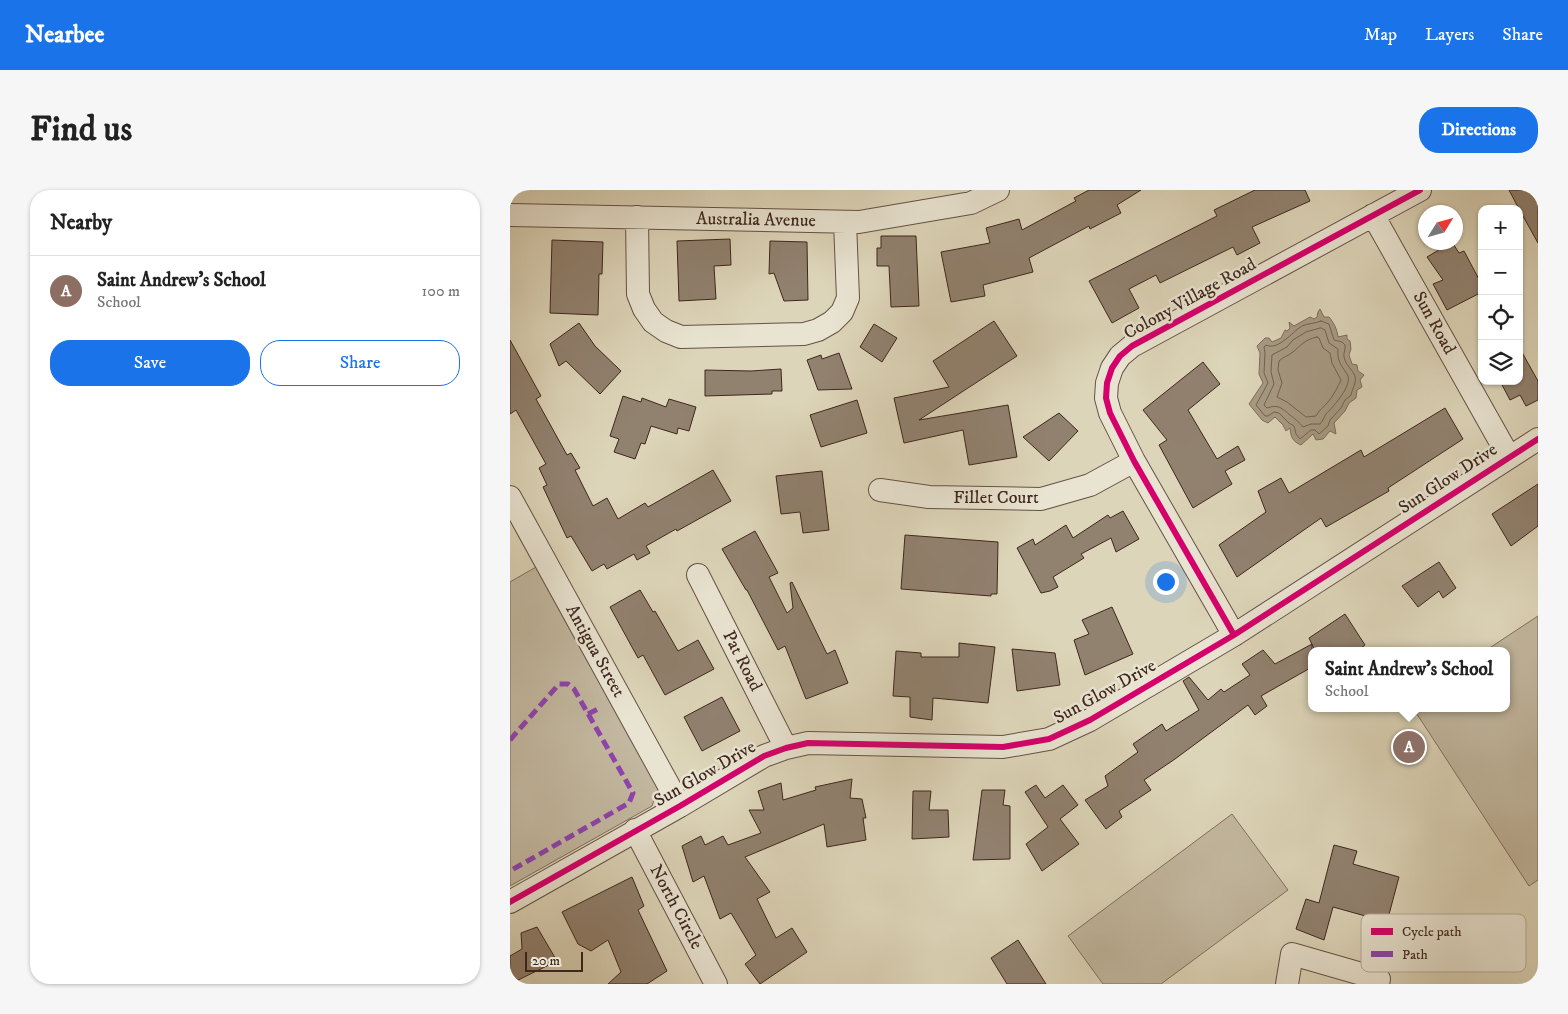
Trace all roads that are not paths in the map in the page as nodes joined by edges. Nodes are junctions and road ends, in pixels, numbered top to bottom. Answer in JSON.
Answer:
{"nodes":[{"id":1,"x":998,"y":190,"type":"edge"},
{"id":2,"x":1420,"y":190,"type":"edge"},
{"id":3,"x":510,"y":215,"type":"edge"},
{"id":4,"x":1374,"y":215,"type":"junction"},
{"id":5,"x":637,"y":217,"type":"junction"},
{"id":6,"x":845,"y":222,"type":"junction"},
{"id":7,"x":1538,"y":439,"type":"edge"},
{"id":8,"x":1509,"y":458,"type":"junction"},
{"id":9,"x":1134,"y":461,"type":"junction"},
{"id":10,"x":880,"y":490,"type":"dead end"},
{"id":11,"x":510,"y":497,"type":"edge"},
{"id":12,"x":698,"y":575,"type":"dead end"},
{"id":13,"x":1234,"y":635,"type":"junction"},
{"id":14,"x":786,"y":748,"type":"junction"},
{"id":15,"x":680,"y":806,"type":"junction"},
{"id":16,"x":635,"y":830,"type":"junction"},
{"id":17,"x":510,"y":902,"type":"edge"},
{"id":18,"x":716,"y":984,"type":"edge"},
{"id":19,"x":1287,"y":984,"type":"edge"},
{"id":20,"x":1378,"y":984,"type":"edge"}],
"edges":[{"from":1,"to":6,"type":"street","name":"Australia Avenue"},
{"from":2,"to":4,"type":"street","name":"Colony Village Road"},
{"from":3,"to":5,"type":"street","name":"Australia Avenue"},
{"from":4,"to":8,"type":"street","name":"Sun Road"},
{"from":4,"to":9,"type":"street","name":"Colony Village Road"},
{"from":5,"to":6,"type":"street","name":"Australia Avenue"},
{"from":5,"to":6,"type":"street"},
{"from":7,"to":8,"type":"street","name":"Sun Glow Drive"},
{"from":8,"to":13,"type":"street","name":"Sun Glow Drive"},
{"from":9,"to":10,"type":"street","name":"Fillet Court"},
{"from":9,"to":13,"type":"street","name":"Colony Village Road"},
{"from":11,"to":15,"type":"street","name":"Antigua Street"},
{"from":12,"to":14,"type":"street","name":"Pat Road"},
{"from":13,"to":14,"type":"street","name":"Sun Glow Drive"},
{"from":14,"to":15,"type":"street","name":"Sun Glow Drive"},
{"from":15,"to":16,"type":"street","name":"Sun Glow Drive"},
{"from":16,"to":17,"type":"street","name":"Sun Glow Drive"},
{"from":16,"to":18,"type":"street","name":"North Circle"},
{"from":19,"to":20,"type":"street"}]}
